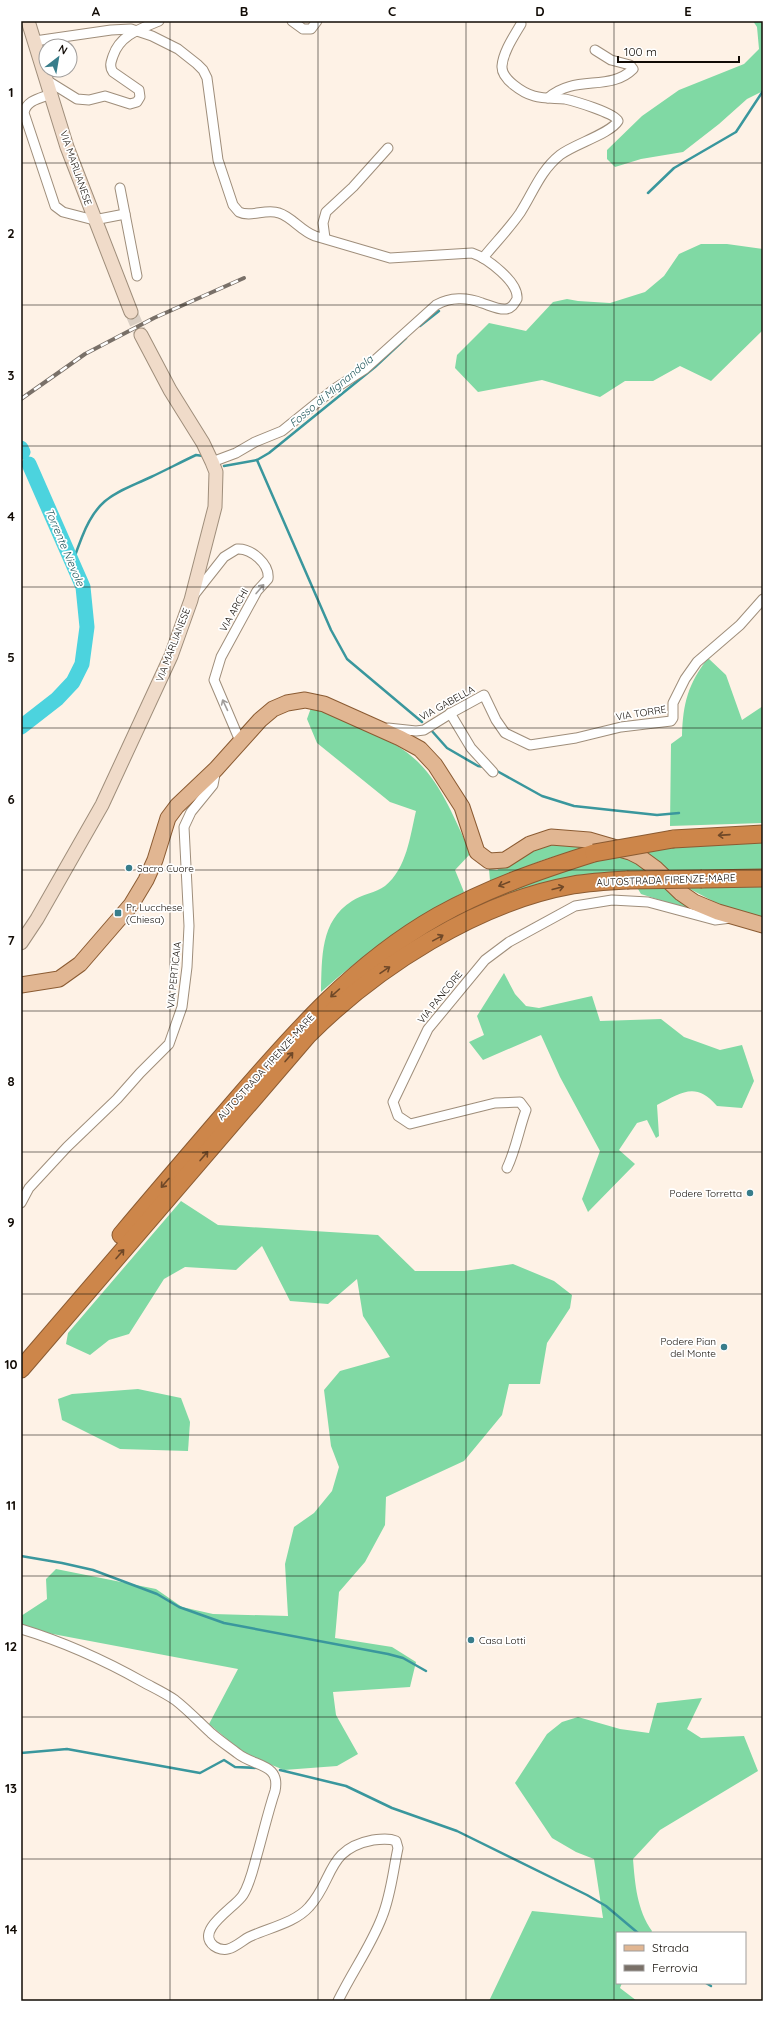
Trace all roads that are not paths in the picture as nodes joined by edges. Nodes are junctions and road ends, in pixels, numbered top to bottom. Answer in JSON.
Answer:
{"nodes":[{"id":1,"x":28,"y":21,"type":"edge"},
{"id":2,"x":159,"y":21,"type":"edge"},
{"id":3,"x":292,"y":21,"type":"edge"},
{"id":4,"x":317,"y":21,"type":"edge"},
{"id":5,"x":521,"y":24,"type":"dead end"},
{"id":6,"x":137,"y":30,"type":"junction"},
{"id":7,"x":35,"y":41,"type":"junction"},
{"id":8,"x":595,"y":50,"type":"dead end"},
{"id":9,"x":49,"y":87,"type":"junction"},
{"id":10,"x":548,"y":98,"type":"junction"},
{"id":11,"x":388,"y":148,"type":"dead end"},
{"id":12,"x":120,"y":188,"type":"dead end"},
{"id":13,"x":125,"y":214,"type":"junction"},
{"id":14,"x":94,"y":220,"type":"junction"},
{"id":15,"x":325,"y":238,"type":"junction"},
{"id":16,"x":483,"y":258,"type":"junction"},
{"id":17,"x":136,"y":276,"type":"dead end"},
{"id":18,"x":131,"y":312,"type":"tunnel mouth"},
{"id":19,"x":141,"y":335,"type":"tunnel mouth"},
{"id":20,"x":212,"y":462,"type":"junction"},
{"id":21,"x":763,"y":599,"type":"edge"},
{"id":22,"x":191,"y":600,"type":"junction"},
{"id":23,"x":484,"y":695,"type":"joint"},
{"id":24,"x":450,"y":714,"type":"junction"},
{"id":25,"x":374,"y":727,"type":"junction"},
{"id":26,"x":240,"y":741,"type":"junction"},
{"id":27,"x":216,"y":769,"type":"junction"},
{"id":28,"x":493,"y":772,"type":"dead end"},
{"id":29,"x":763,"y":834,"type":"edge"},
{"id":30,"x":763,"y":878,"type":"edge"},
{"id":31,"x":736,"y":918,"type":"junction"},
{"id":32,"x":763,"y":925,"type":"edge"},
{"id":33,"x":21,"y":943,"type":"edge"},
{"id":34,"x":21,"y":985,"type":"edge"},
{"id":35,"x":508,"y":1168,"type":"dead end"},
{"id":36,"x":21,"y":1203,"type":"edge"},
{"id":37,"x":21,"y":1352,"type":"edge"},
{"id":38,"x":21,"y":1369,"type":"edge"},
{"id":39,"x":21,"y":1629,"type":"edge"},
{"id":40,"x":338,"y":2001,"type":"edge"}],
"edges":[{"from":1,"to":7,"type":"street","name":"VIA MARLIANESE"},
{"from":2,"to":6,"type":"street"},
{"from":3,"to":4,"type":"street"},
{"from":5,"to":10,"type":"street"},
{"from":6,"to":7,"type":"street"},
{"from":6,"to":9,"type":"street"},
{"from":6,"to":15,"type":"street"},
{"from":7,"to":9,"type":"street","name":"VIA MARLIANESE"},
{"from":8,"to":10,"type":"street"},
{"from":9,"to":14,"type":"street","name":"VIA MARLIANESE"},
{"from":9,"to":14,"type":"street"},
{"from":10,"to":16,"type":"street"},
{"from":11,"to":15,"type":"street"},
{"from":12,"to":13,"type":"street"},
{"from":13,"to":14,"type":"street"},
{"from":13,"to":17,"type":"street"},
{"from":14,"to":18,"type":"street","name":"VIA MARLIANESE"},
{"from":15,"to":16,"type":"street"},
{"from":16,"to":20,"type":"street"},
{"from":19,"to":20,"type":"street","name":"VIA MARLIANESE"},
{"from":20,"to":22,"type":"street","name":"VIA MARLIANESE"},
{"from":21,"to":23,"type":"street","name":"VIA TORRE"},
{"from":26,"to":22,"type":"street","name":"VIA ARCHI","one_way":true},
{"from":22,"to":33,"type":"street","name":"VIA MARLIANESE"},
{"from":23,"to":24,"type":"street","name":"VIA GABELLA"},
{"from":24,"to":25,"type":"street","name":"VIA GABELLA"},
{"from":24,"to":28,"type":"street"},
{"from":25,"to":26,"type":"main road"},
{"from":25,"to":31,"type":"main road"},
{"from":26,"to":27,"type":"main road"},
{"from":27,"to":34,"type":"main road"},
{"from":27,"to":36,"type":"street","name":"VIA PERTICAIA"},
{"from":29,"to":37,"type":"highway","name":"AUTOSTRADA FIRENZE-MARE","one_way":true,"bridge":true},
{"from":38,"to":30,"type":"highway","name":"AUTOSTRADA FIRENZE-MARE","one_way":true,"bridge":true},
{"from":31,"to":32,"type":"main road"},
{"from":31,"to":35,"type":"street","name":"VIA PANCORE"},
{"from":39,"to":40,"type":"street"}]}
